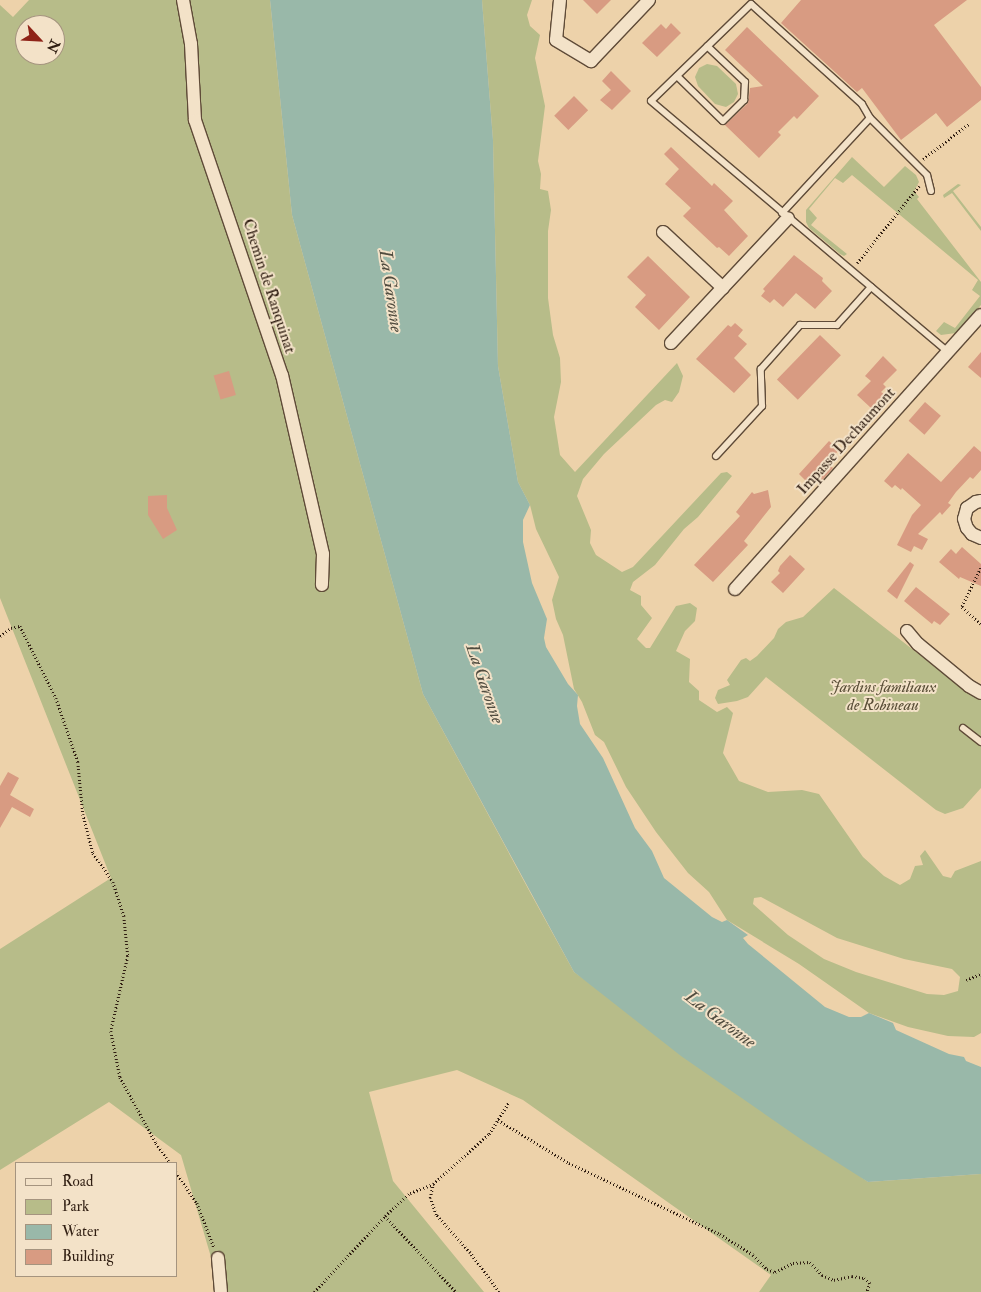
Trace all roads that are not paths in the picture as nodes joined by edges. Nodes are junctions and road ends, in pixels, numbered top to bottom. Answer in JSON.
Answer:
{"nodes":[{"id":1,"x":183,"y":0,"type":"edge"},
{"id":2,"x":560,"y":0,"type":"edge"},
{"id":3,"x":649,"y":0,"type":"edge"},
{"id":4,"x":753,"y":2,"type":"edge"},
{"id":5,"x":707,"y":46,"type":"junction"},
{"id":6,"x":677,"y":76,"type":"junction"},
{"id":7,"x":870,"y":118,"type":"junction"},
{"id":8,"x":931,"y":191,"type":"dead end"},
{"id":9,"x":785,"y":216,"type":"junction"},
{"id":10,"x":663,"y":232,"type":"dead end"},
{"id":11,"x":871,"y":287,"type":"junction"},
{"id":12,"x":723,"y":288,"type":"junction"},
{"id":13,"x":981,"y":315,"type":"edge"},
{"id":14,"x":671,"y":343,"type":"dead end"},
{"id":15,"x":948,"y":352,"type":"junction"},
{"id":16,"x":716,"y":456,"type":"dead end"},
{"id":17,"x":981,"y":501,"type":"edge"},
{"id":18,"x":981,"y":538,"type":"edge"},
{"id":19,"x":322,"y":585,"type":"dead end"},
{"id":20,"x":735,"y":589,"type":"dead end"},
{"id":21,"x":907,"y":631,"type":"dead end"},
{"id":22,"x":981,"y":693,"type":"edge"},
{"id":23,"x":963,"y":728,"type":"dead end"},
{"id":24,"x":981,"y":742,"type":"edge"},
{"id":25,"x":218,"y":1258,"type":"road end"},
{"id":26,"x":221,"y":1292,"type":"edge"}],
"edges":[{"from":1,"to":19,"type":"street","name":"Chemin de Ranquinat"},
{"from":2,"to":3,"type":"street"},
{"from":4,"to":5,"type":"lane"},
{"from":4,"to":7,"type":"lane"},
{"from":5,"to":6,"type":"lane"},
{"from":5,"to":6,"type":"lane"},
{"from":6,"to":9,"type":"lane"},
{"from":7,"to":8,"type":"lane"},
{"from":7,"to":9,"type":"lane"},
{"from":9,"to":11,"type":"lane"},
{"from":9,"to":12,"type":"street"},
{"from":10,"to":12,"type":"street"},
{"from":11,"to":15,"type":"lane"},
{"from":11,"to":16,"type":"lane"},
{"from":12,"to":14,"type":"street"},
{"from":13,"to":15,"type":"street","name":"Impasse Dechaumont"},
{"from":15,"to":20,"type":"street","name":"Impasse Dechaumont"},
{"from":17,"to":18,"type":"street"},
{"from":21,"to":22,"type":"street"},
{"from":23,"to":24,"type":"lane"},
{"from":25,"to":26,"type":"street"}]}
